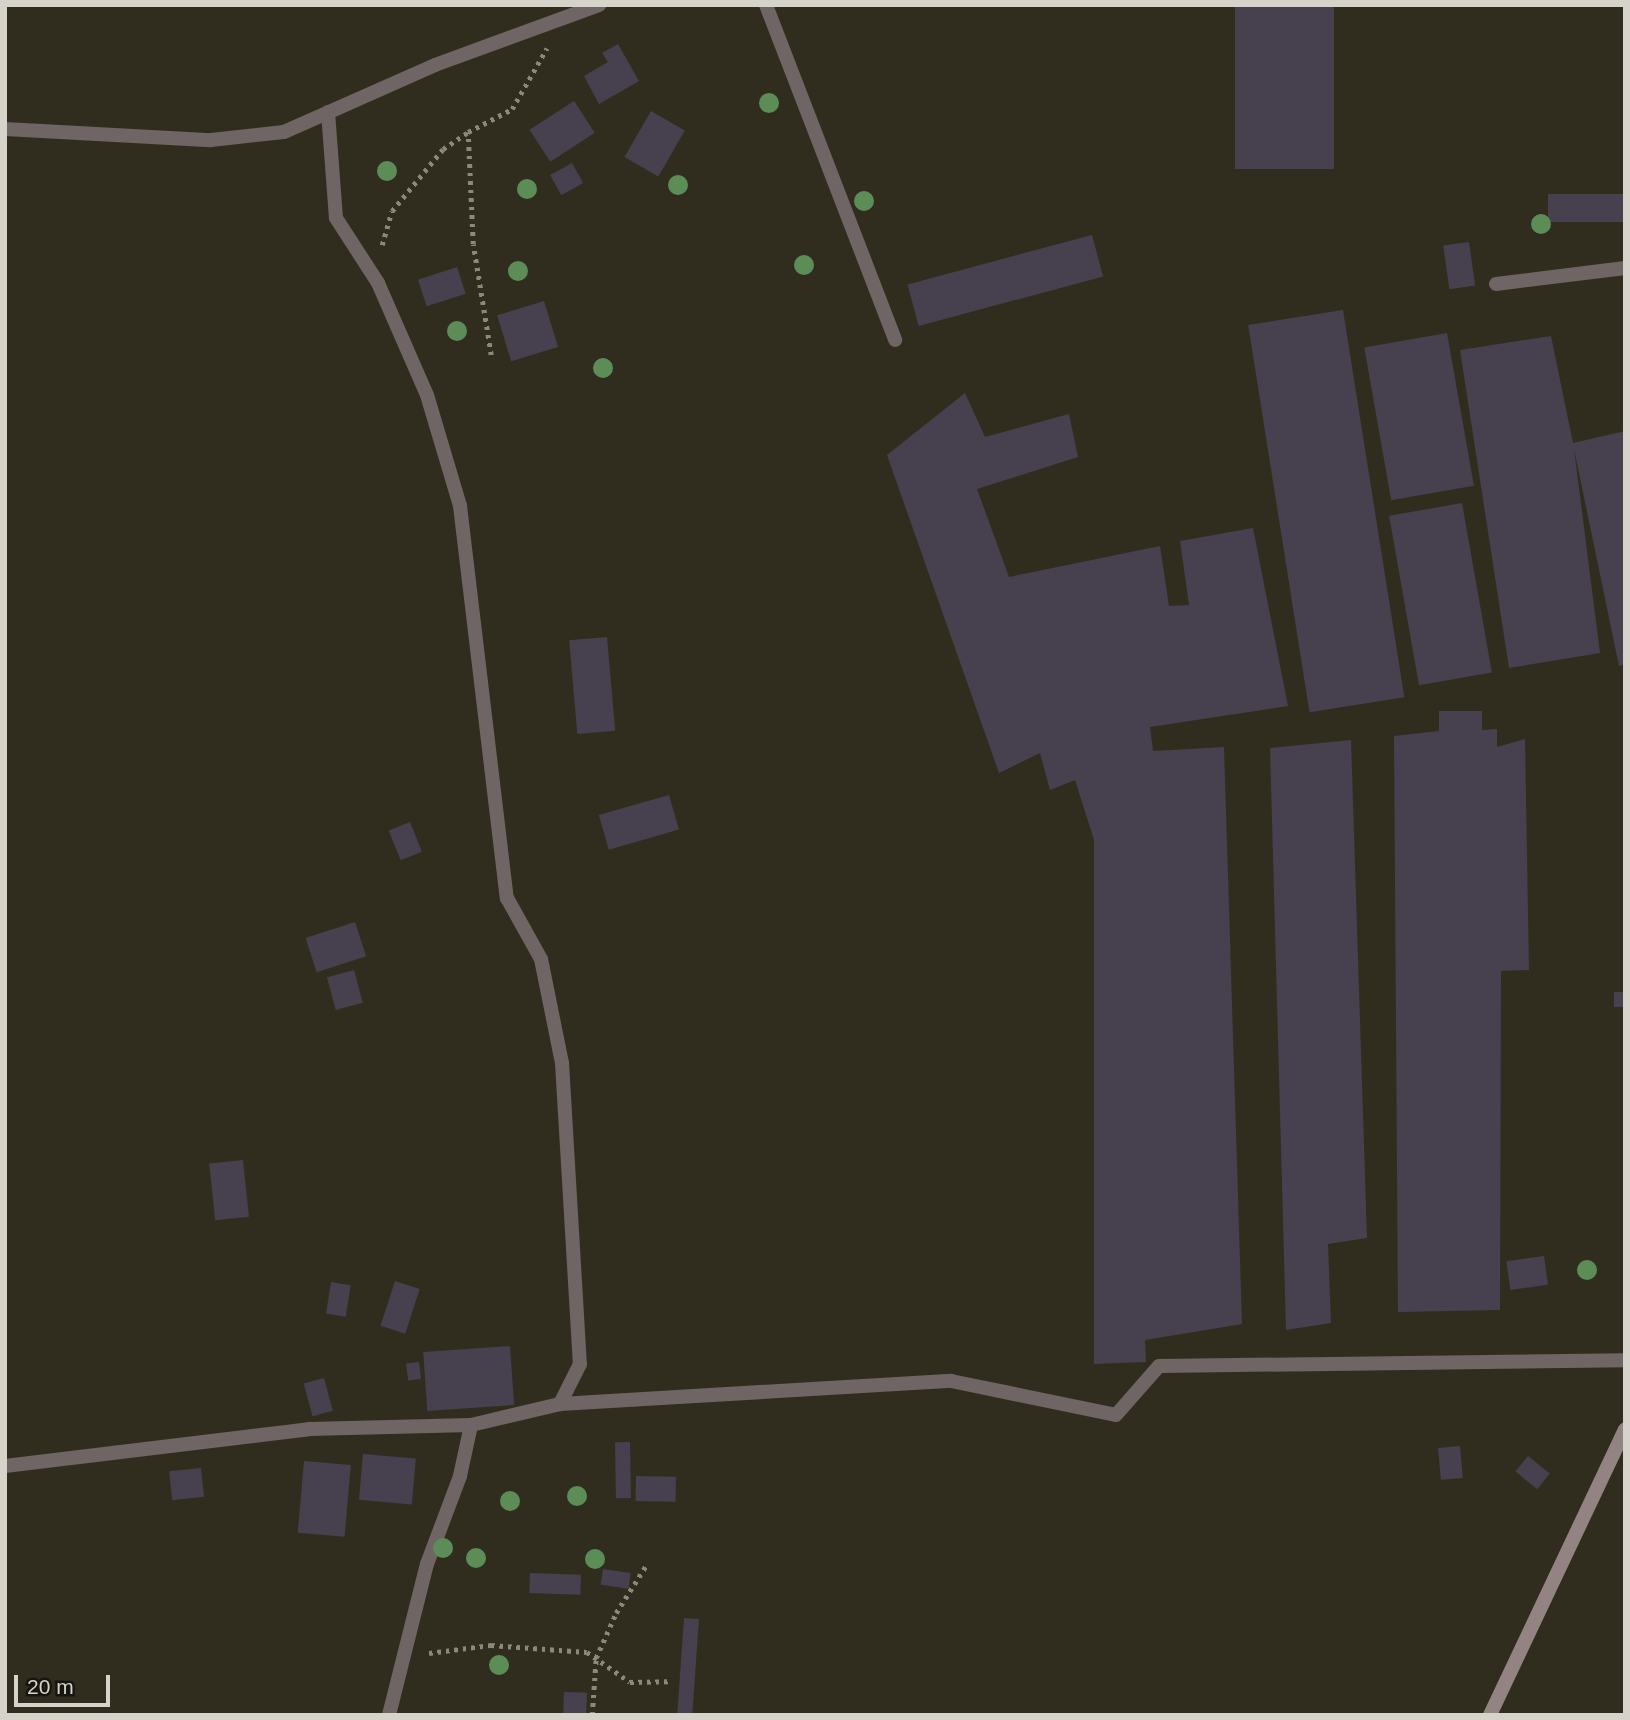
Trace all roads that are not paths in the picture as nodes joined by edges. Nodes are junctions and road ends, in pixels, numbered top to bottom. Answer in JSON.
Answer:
{"nodes":[{"id":1,"x":599,"y":5,"type":"edge"},
{"id":2,"x":765,"y":5,"type":"edge"},
{"id":3,"x":328,"y":112,"type":"junction"},
{"id":4,"x":5,"y":129,"type":"edge"},
{"id":5,"x":1625,"y":268,"type":"edge"},
{"id":6,"x":1496,"y":284,"type":"dead end"},
{"id":7,"x":895,"y":340,"type":"dead end"},
{"id":8,"x":1625,"y":1360,"type":"edge"},
{"id":9,"x":560,"y":1404,"type":"junction"},
{"id":10,"x":471,"y":1425,"type":"junction"},
{"id":11,"x":1625,"y":1429,"type":"edge"},
{"id":12,"x":5,"y":1466,"type":"edge"},
{"id":13,"x":388,"y":1715,"type":"edge"},
{"id":14,"x":1490,"y":1715,"type":"edge"}],
"edges":[{"from":1,"to":3,"type":"street"},
{"from":2,"to":7,"type":"street"},
{"from":3,"to":4,"type":"street"},
{"from":3,"to":9,"type":"street"},
{"from":5,"to":6,"type":"street"},
{"from":8,"to":9,"type":"street"},
{"from":9,"to":10,"type":"street"},
{"from":10,"to":12,"type":"street"},
{"from":10,"to":13,"type":"street"},
{"from":11,"to":14,"type":"main road"}]}
